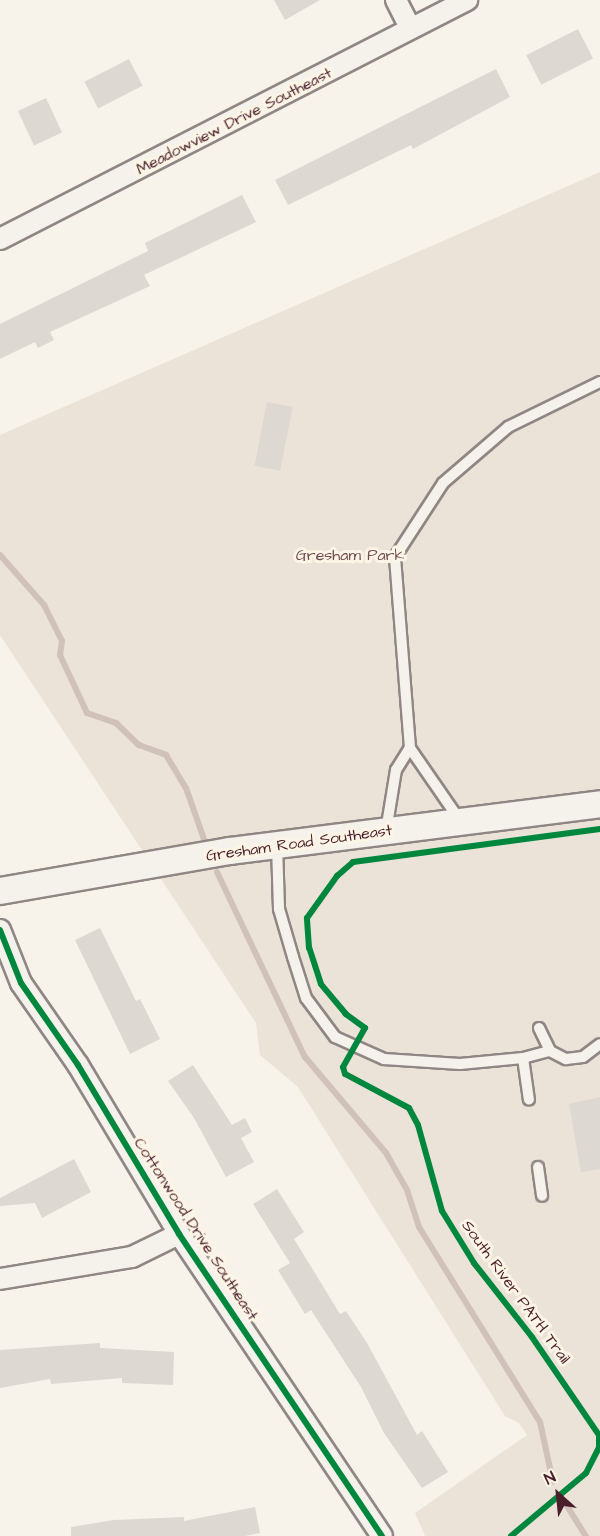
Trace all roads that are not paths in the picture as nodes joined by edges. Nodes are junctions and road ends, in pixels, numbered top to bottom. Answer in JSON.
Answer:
{"nodes":[{"id":1,"x":396,"y":0,"type":"edge"},
{"id":2,"x":467,"y":0,"type":"edge"},
{"id":3,"x":410,"y":28,"type":"junction"},
{"id":4,"x":0,"y":239,"type":"edge"},
{"id":5,"x":600,"y":382,"type":"edge"},
{"id":6,"x":410,"y":748,"type":"junction"},
{"id":7,"x":600,"y":804,"type":"edge"},
{"id":8,"x":461,"y":822,"type":"junction"},
{"id":9,"x":386,"y":831,"type":"junction"},
{"id":10,"x":277,"y":845,"type":"junction"},
{"id":11,"x":0,"y":891,"type":"edge"},
{"id":12,"x":0,"y":930,"type":"edge"},
{"id":13,"x":539,"y":1028,"type":"dead end"},
{"id":14,"x":600,"y":1044,"type":"edge"},
{"id":15,"x":550,"y":1051,"type":"junction"},
{"id":16,"x":523,"y":1058,"type":"junction"},
{"id":17,"x":529,"y":1100,"type":"dead end"},
{"id":18,"x":537,"y":1167,"type":"dead end"},
{"id":19,"x":542,"y":1196,"type":"dead end"},
{"id":20,"x":179,"y":1234,"type":"junction"},
{"id":21,"x":0,"y":1279,"type":"edge"},
{"id":22,"x":382,"y":1536,"type":"edge"}],
"edges":[{"from":1,"to":3,"type":"street"},
{"from":2,"to":3,"type":"street","name":"Meadowview Drive Southeast"},
{"from":3,"to":4,"type":"street","name":"Meadowview Drive Southeast"},
{"from":5,"to":6,"type":"lane"},
{"from":6,"to":8,"type":"lane"},
{"from":6,"to":9,"type":"lane"},
{"from":7,"to":8,"type":"street","name":"Gresham Road Southeast"},
{"from":8,"to":9,"type":"street","name":"Gresham Road Southeast"},
{"from":9,"to":10,"type":"street","name":"Gresham Road Southeast"},
{"from":10,"to":11,"type":"street","name":"Gresham Road Southeast"},
{"from":10,"to":16,"type":"lane"},
{"from":12,"to":20,"type":"street","name":"Cottonwood Drive Southeast"},
{"from":13,"to":15,"type":"lane"},
{"from":14,"to":15,"type":"lane"},
{"from":15,"to":16,"type":"lane"},
{"from":16,"to":17,"type":"lane"},
{"from":18,"to":19,"type":"lane"},
{"from":20,"to":21,"type":"street"},
{"from":20,"to":22,"type":"street","name":"Cottonwood Drive Southeast"}]}
